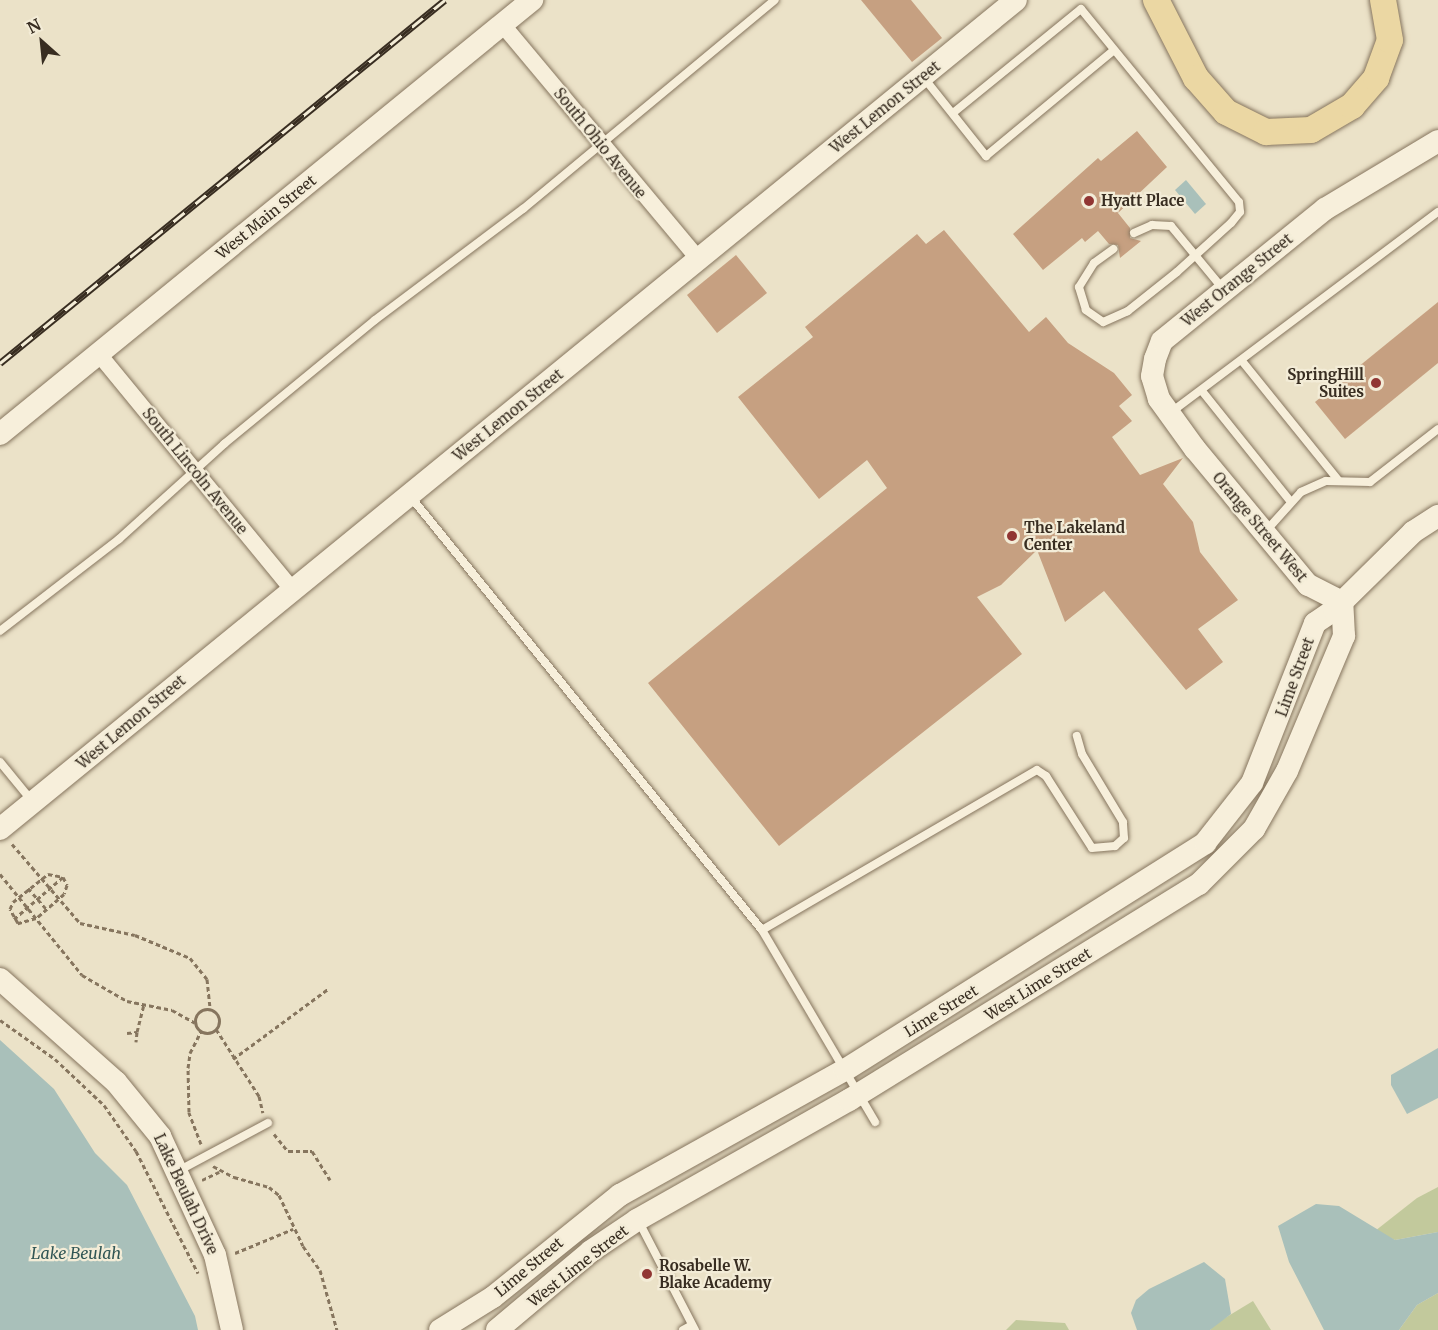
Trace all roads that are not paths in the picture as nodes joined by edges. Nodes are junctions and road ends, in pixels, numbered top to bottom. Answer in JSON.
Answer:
{"nodes":[{"id":1,"x":532,"y":0,"type":"edge"},
{"id":2,"x":775,"y":0,"type":"edge"},
{"id":3,"x":1016,"y":0,"type":"edge"},
{"id":4,"x":1156,"y":0,"type":"edge"},
{"id":5,"x":1383,"y":0,"type":"edge"},
{"id":6,"x":502,"y":24,"type":"junction"},
{"id":7,"x":1114,"y":50,"type":"junction"},
{"id":8,"x":923,"y":76,"type":"junction"},
{"id":9,"x":953,"y":113,"type":"junction"},
{"id":10,"x":1438,"y":141,"type":"edge"},
{"id":11,"x":602,"y":144,"type":"junction"},
{"id":12,"x":1438,"y":212,"type":"edge"},
{"id":13,"x":1134,"y":233,"type":"dead end"},
{"id":14,"x":1113,"y":249,"type":"dead end"},
{"id":15,"x":1196,"y":254,"type":"junction"},
{"id":16,"x":699,"y":260,"type":"junction"},
{"id":17,"x":1225,"y":290,"type":"junction"},
{"id":18,"x":98,"y":353,"type":"junction"},
{"id":19,"x":1242,"y":361,"type":"junction"},
{"id":20,"x":1202,"y":391,"type":"junction"},
{"id":21,"x":1169,"y":413,"type":"junction"},
{"id":22,"x":1438,"y":429,"type":"edge"},
{"id":23,"x":0,"y":434,"type":"edge"},
{"id":24,"x":1211,"y":468,"type":"joint"},
{"id":25,"x":195,"y":472,"type":"junction"},
{"id":26,"x":1339,"y":481,"type":"junction"},
{"id":27,"x":410,"y":496,"type":"junction"},
{"id":28,"x":1290,"y":501,"type":"junction"},
{"id":29,"x":1438,"y":516,"type":"edge"},
{"id":30,"x":1265,"y":532,"type":"junction"},
{"id":31,"x":292,"y":589,"type":"junction"},
{"id":32,"x":1342,"y":602,"type":"junction"},
{"id":33,"x":0,"y":632,"type":"edge"},
{"id":34,"x":1077,"y":736,"type":"dead end"},
{"id":35,"x":0,"y":762,"type":"edge"},
{"id":36,"x":33,"y":802,"type":"junction"},
{"id":37,"x":6,"y":836,"type":"edge"},
{"id":38,"x":762,"y":930,"type":"junction"},
{"id":39,"x":0,"y":979,"type":"edge"},
{"id":40,"x":845,"y":1070,"type":"junction"},
{"id":41,"x":859,"y":1094,"type":"junction"},
{"id":42,"x":875,"y":1122,"type":"dead end"},
{"id":43,"x":268,"y":1123,"type":"dead end"},
{"id":44,"x":178,"y":1171,"type":"junction"},
{"id":45,"x":637,"y":1220,"type":"junction"},
{"id":46,"x":694,"y":1328,"type":"edge"},
{"id":47,"x":232,"y":1330,"type":"edge"},
{"id":48,"x":440,"y":1330,"type":"edge"},
{"id":49,"x":496,"y":1330,"type":"edge"},
{"id":50,"x":682,"y":1330,"type":"edge"}],
"edges":[{"from":1,"to":6,"type":"street","name":"West Main Street"},
{"from":2,"to":11,"type":"lane"},
{"from":3,"to":8,"type":"street","name":"West Lemon Street"},
{"from":4,"to":5,"type":"main road"},
{"from":6,"to":11,"type":"street","name":"South Ohio Avenue"},
{"from":6,"to":18,"type":"street","name":"West Main Street"},
{"from":7,"to":9,"type":"lane"},
{"from":7,"to":9,"type":"lane"},
{"from":7,"to":15,"type":"lane"},
{"from":8,"to":9,"type":"lane"},
{"from":8,"to":16,"type":"street","name":"West Lemon Street"},
{"from":10,"to":17,"type":"street","name":"West Orange Street"},
{"from":11,"to":16,"type":"street","name":"South Ohio Avenue"},
{"from":11,"to":25,"type":"lane"},
{"from":12,"to":19,"type":"lane"},
{"from":13,"to":15,"type":"lane"},
{"from":14,"to":15,"type":"lane"},
{"from":15,"to":17,"type":"lane"},
{"from":16,"to":27,"type":"street","name":"West Lemon Street"},
{"from":17,"to":21,"type":"street","name":"West Orange Street"},
{"from":18,"to":23,"type":"street","name":"West Main Street"},
{"from":18,"to":25,"type":"street","name":"South Lincoln Avenue"},
{"from":19,"to":20,"type":"lane"},
{"from":19,"to":26,"type":"lane"},
{"from":20,"to":21,"type":"lane"},
{"from":20,"to":28,"type":"lane"},
{"from":21,"to":24,"type":"street","name":"West Orange Street"},
{"from":22,"to":26,"type":"lane"},
{"from":24,"to":30,"type":"street","name":"Orange Street West"},
{"from":25,"to":31,"type":"street","name":"South Lincoln Avenue"},
{"from":25,"to":33,"type":"lane"},
{"from":26,"to":28,"type":"lane"},
{"from":27,"to":31,"type":"street","name":"West Lemon Street"},
{"from":27,"to":38,"type":"lane"},
{"from":28,"to":30,"type":"lane"},
{"from":29,"to":32,"type":"street"},
{"from":30,"to":32,"type":"street","name":"Orange Street West"},
{"from":31,"to":36,"type":"street","name":"West Lemon Street"},
{"from":32,"to":40,"type":"street","name":"Lime Street"},
{"from":32,"to":41,"type":"street","name":"West Lime Street"},
{"from":34,"to":38,"type":"lane"},
{"from":35,"to":36,"type":"lane"},
{"from":36,"to":37,"type":"street","name":"West Lemon Street"},
{"from":38,"to":40,"type":"lane"},
{"from":39,"to":44,"type":"street","name":"Lake Beulah Drive"},
{"from":40,"to":41,"type":"lane"},
{"from":40,"to":48,"type":"street","name":"Lime Street"},
{"from":41,"to":42,"type":"lane"},
{"from":41,"to":45,"type":"street","name":"West Lime Street"},
{"from":43,"to":44,"type":"lane"},
{"from":44,"to":47,"type":"street","name":"Lake Beulah Drive"},
{"from":45,"to":46,"type":"lane"},
{"from":45,"to":49,"type":"street","name":"West Lime Street"},
{"from":46,"to":50,"type":"lane"}]}
